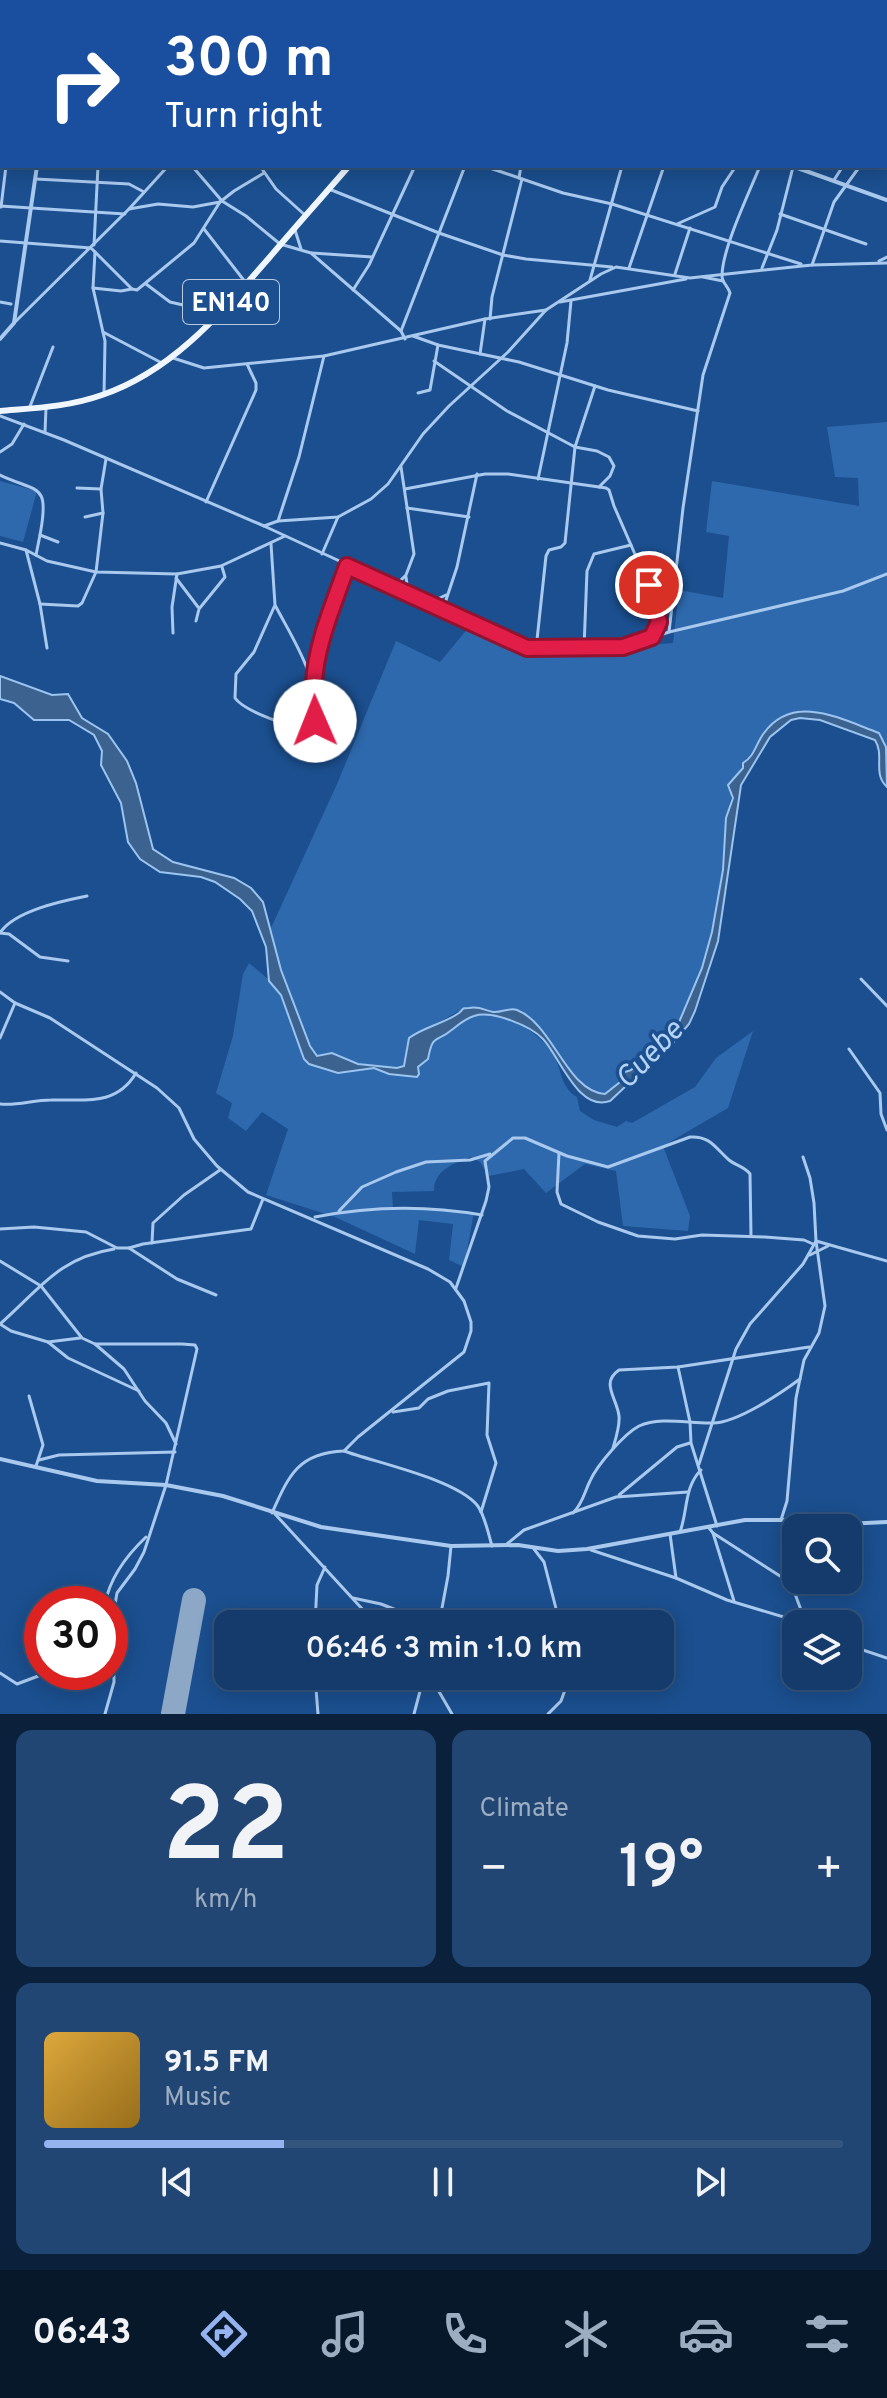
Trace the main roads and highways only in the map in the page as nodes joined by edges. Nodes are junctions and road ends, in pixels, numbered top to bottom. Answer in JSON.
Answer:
{"nodes":[{"id":1,"x":347,"y":168,"type":"edge"},
{"id":2,"x":0,"y":414,"type":"edge"}],
"edges":[{"from":1,"to":2,"type":"main road","number":"EN140"}]}
